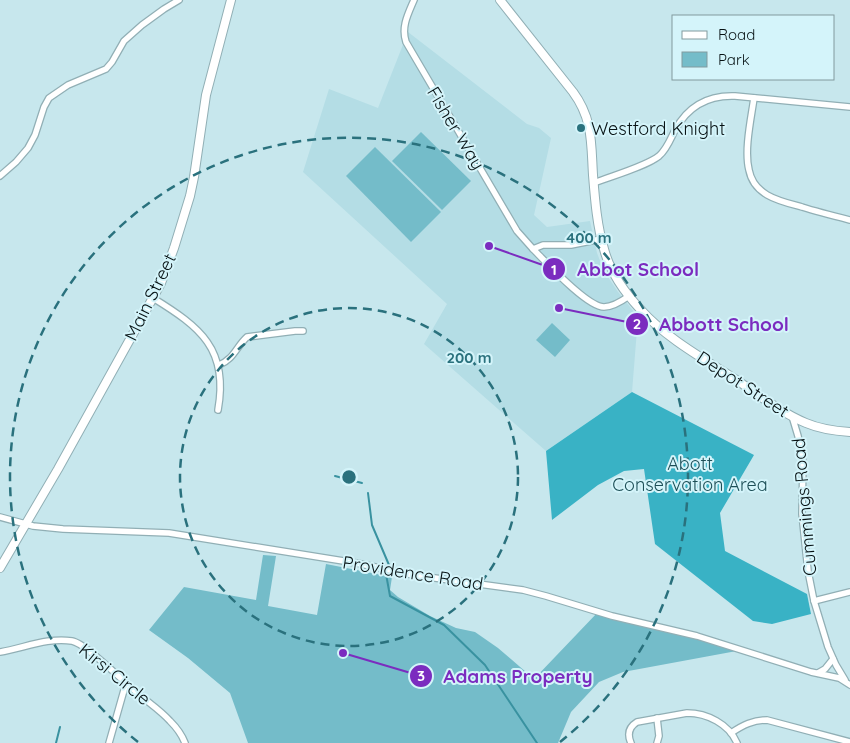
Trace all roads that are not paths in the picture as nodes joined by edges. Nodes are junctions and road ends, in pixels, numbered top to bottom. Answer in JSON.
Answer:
{"nodes":[{"id":1,"x":178,"y":0,"type":"edge"},
{"id":2,"x":231,"y":0,"type":"edge"},
{"id":3,"x":414,"y":0,"type":"edge"},
{"id":4,"x":500,"y":0,"type":"edge"},
{"id":5,"x":754,"y":98,"type":"junction"},
{"id":6,"x":850,"y":106,"type":"edge"},
{"id":7,"x":0,"y":176,"type":"edge"},
{"id":8,"x":594,"y":182,"type":"junction"},
{"id":9,"x":850,"y":220,"type":"edge"},
{"id":10,"x":601,"y":240,"type":"junction"},
{"id":11,"x":533,"y":249,"type":"junction"},
{"id":12,"x":629,"y":296,"type":"junction"},
{"id":13,"x":153,"y":298,"type":"junction"},
{"id":14,"x":303,"y":331,"type":"dead end"},
{"id":15,"x":218,"y":366,"type":"junction"},
{"id":16,"x":218,"y":410,"type":"dead end"},
{"id":17,"x":792,"y":416,"type":"junction"},
{"id":18,"x":850,"y":432,"type":"edge"},
{"id":19,"x":0,"y":517,"type":"edge"},
{"id":20,"x":26,"y":524,"type":"junction"},
{"id":21,"x":0,"y":568,"type":"edge"},
{"id":22,"x":850,"y":592,"type":"edge"},
{"id":23,"x":814,"y":601,"type":"junction"},
{"id":24,"x":0,"y":652,"type":"edge"},
{"id":25,"x":833,"y":659,"type":"junction"},
{"id":26,"x":818,"y":673,"type":"junction"},
{"id":27,"x":126,"y":683,"type":"junction"},
{"id":28,"x":848,"y":683,"type":"edge"},
{"id":29,"x":657,"y":718,"type":"junction"},
{"id":30,"x":732,"y":733,"type":"junction"},
{"id":31,"x":850,"y":742,"type":"edge"},
{"id":32,"x":109,"y":743,"type":"edge"},
{"id":33,"x":185,"y":743,"type":"edge"},
{"id":34,"x":631,"y":743,"type":"edge"},
{"id":35,"x":657,"y":743,"type":"edge"},
{"id":36,"x":737,"y":743,"type":"edge"}],
"edges":[{"from":1,"to":7,"type":"street"},
{"from":2,"to":13,"type":"main road","name":"Main Street"},
{"from":3,"to":11,"type":"street","name":"Fisher Way"},
{"from":4,"to":8,"type":"main road","name":"Depot Street"},
{"from":5,"to":6,"type":"street"},
{"from":5,"to":8,"type":"street"},
{"from":5,"to":9,"type":"street"},
{"from":8,"to":10,"type":"main road","name":"Depot Street"},
{"from":10,"to":11,"type":"street"},
{"from":10,"to":12,"type":"main road","name":"Depot Street"},
{"from":11,"to":12,"type":"street","name":"Fisher Way"},
{"from":12,"to":17,"type":"main road","name":"Depot Street"},
{"from":13,"to":15,"type":"street"},
{"from":13,"to":20,"type":"main road","name":"Main Street"},
{"from":14,"to":15,"type":"street"},
{"from":15,"to":16,"type":"street"},
{"from":17,"to":18,"type":"main road","name":"Depot Street"},
{"from":17,"to":23,"type":"street","name":"Cummings Road"},
{"from":19,"to":20,"type":"street","name":"Providence Road"},
{"from":20,"to":21,"type":"main road","name":"Main Street"},
{"from":20,"to":26,"type":"street","name":"Providence Road"},
{"from":22,"to":23,"type":"street"},
{"from":23,"to":25,"type":"street","name":"Cummings Road"},
{"from":24,"to":27,"type":"street","name":"Kirsi Circle"},
{"from":25,"to":26,"type":"street"},
{"from":25,"to":28,"type":"street","name":"Cummings Road"},
{"from":26,"to":28,"type":"street","name":"Providence Road"},
{"from":27,"to":32,"type":"street"},
{"from":27,"to":33,"type":"street","name":"Kirsi Circle"},
{"from":29,"to":30,"type":"street"},
{"from":29,"to":34,"type":"street"},
{"from":29,"to":35,"type":"street"},
{"from":30,"to":31,"type":"street"},
{"from":30,"to":36,"type":"street"}]}
